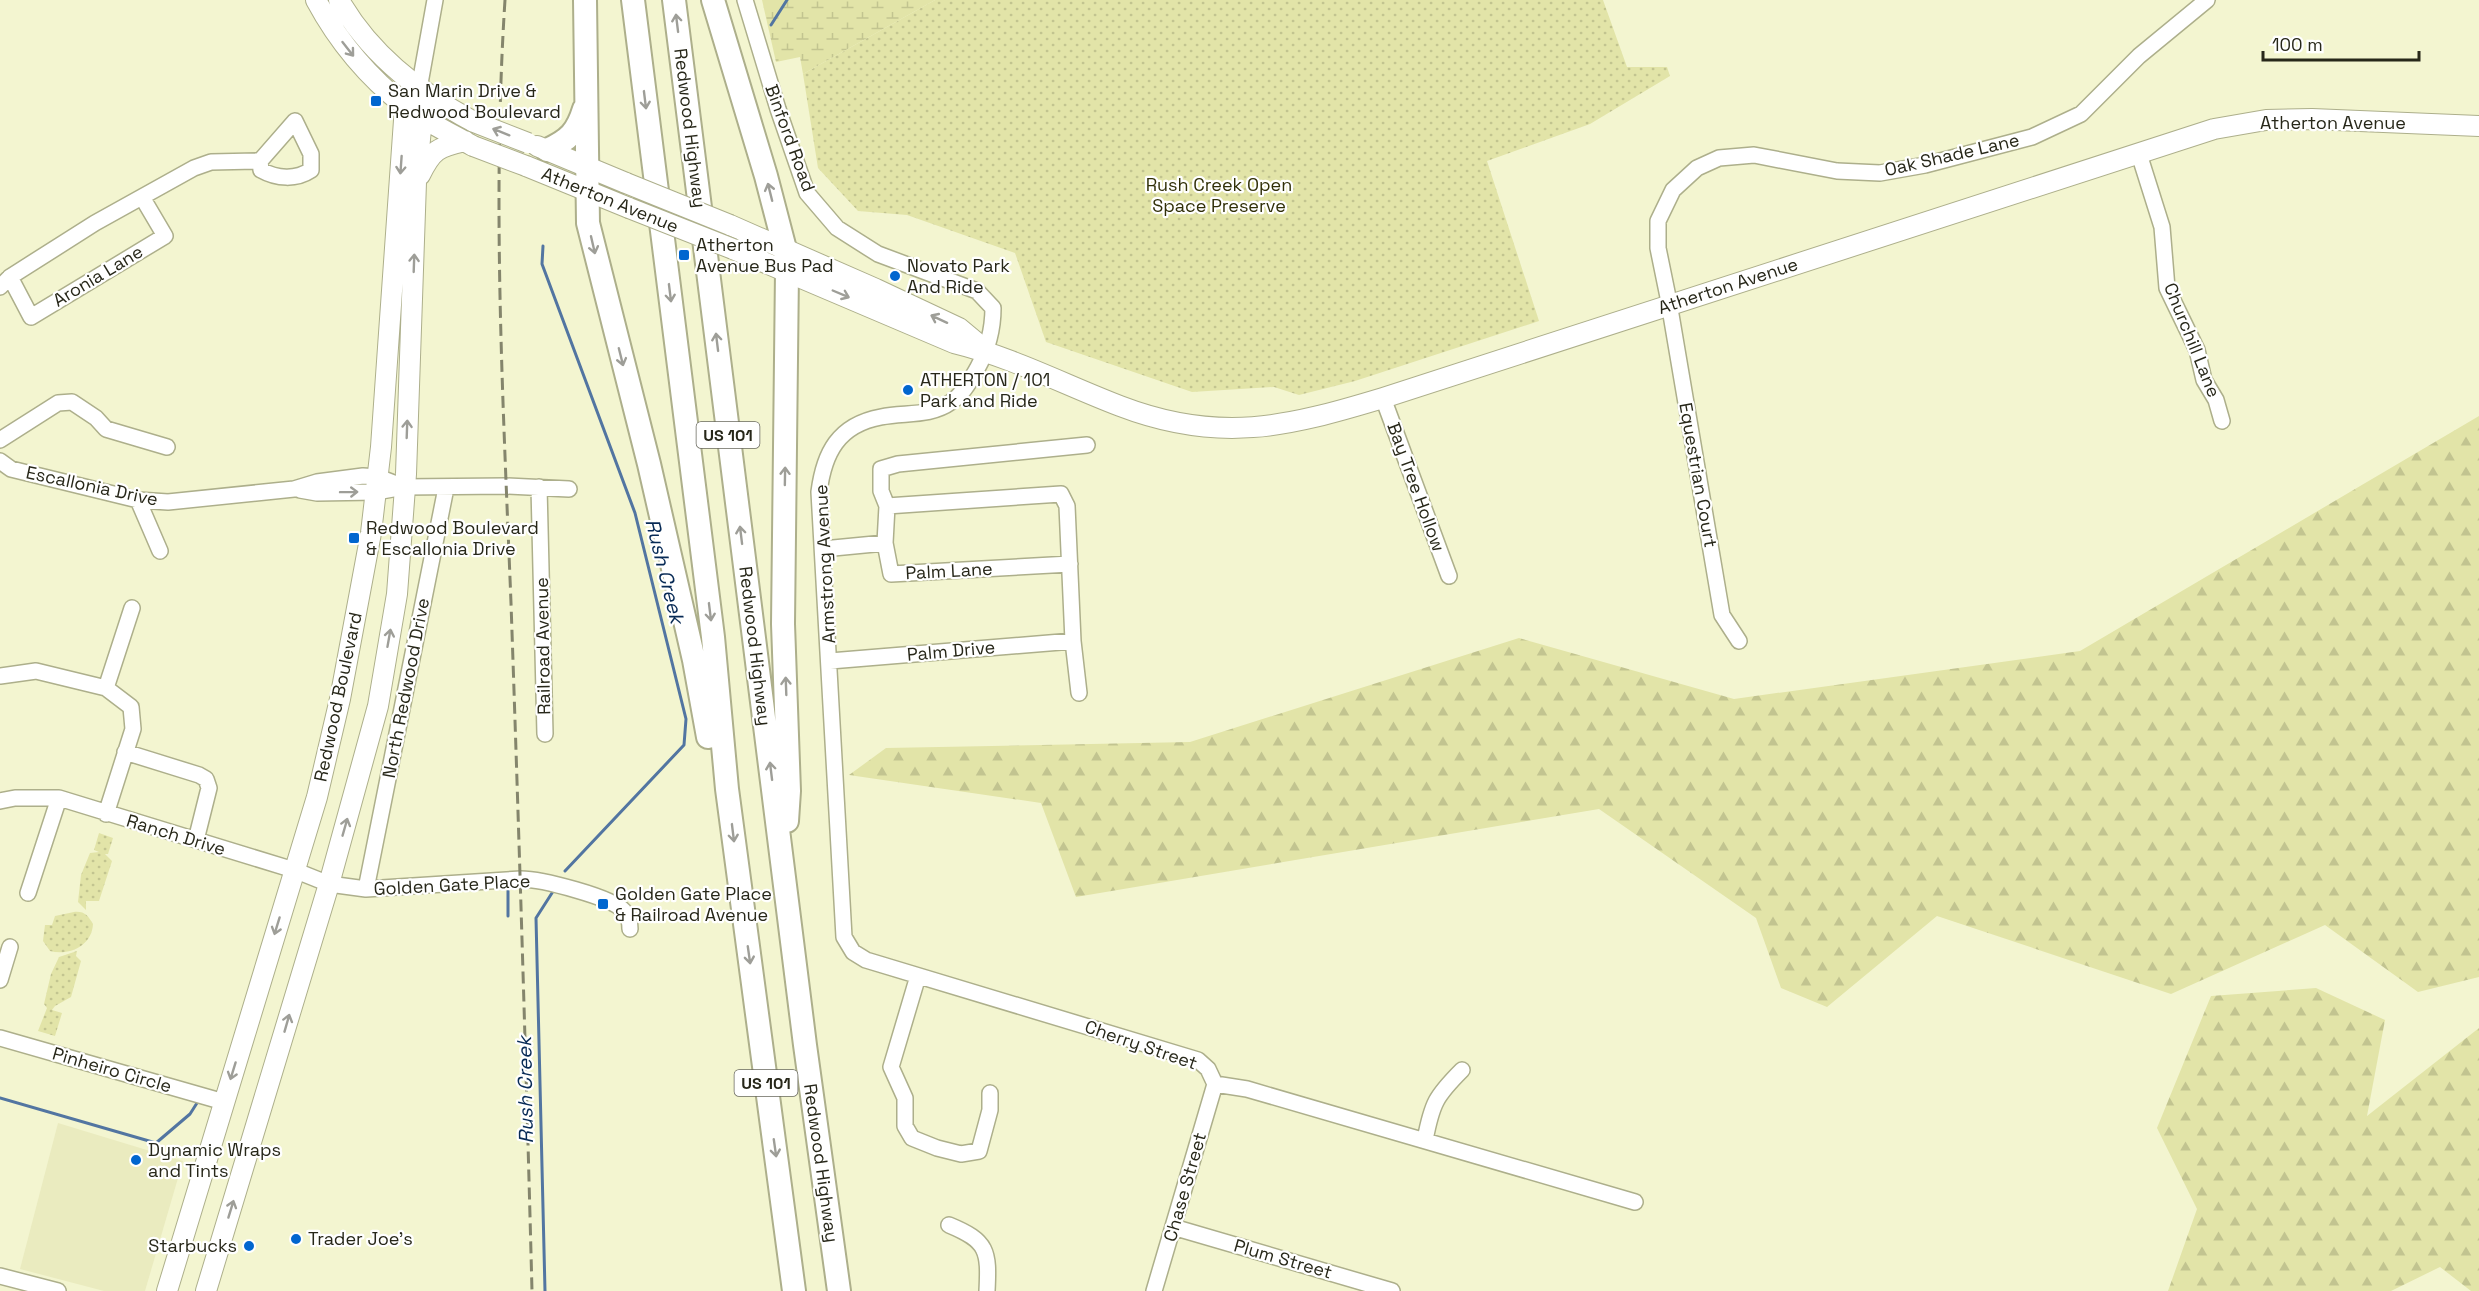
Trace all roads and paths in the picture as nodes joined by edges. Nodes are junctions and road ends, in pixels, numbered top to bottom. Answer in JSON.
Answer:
{"nodes":[{"id":1,"x":316,"y":0,"type":"edge"},
{"id":2,"x":339,"y":0,"type":"edge"},
{"id":3,"x":435,"y":0,"type":"edge"},
{"id":4,"x":585,"y":0,"type":"edge"},
{"id":5,"x":633,"y":0,"type":"edge"},
{"id":6,"x":674,"y":0,"type":"edge"},
{"id":7,"x":713,"y":0,"type":"edge"},
{"id":8,"x":746,"y":0,"type":"edge"},
{"id":9,"x":2207,"y":0,"type":"edge"},
{"id":10,"x":419,"y":89,"type":"junction"},
{"id":11,"x":585,"y":104,"type":"junction"},
{"id":12,"x":405,"y":106,"type":"junction"},
{"id":13,"x":422,"y":117,"type":"junction"},
{"id":14,"x":2479,"y":126,"type":"edge"},
{"id":15,"x":469,"y":143,"type":"junction"},
{"id":16,"x":537,"y":147,"type":"junction"},
{"id":17,"x":2139,"y":154,"type":"junction"},
{"id":18,"x":260,"y":161,"type":"dead end"},
{"id":19,"x":587,"y":166,"type":"junction"},
{"id":20,"x":416,"y":182,"type":"junction"},
{"id":21,"x":586,"y":190,"type":"junction"},
{"id":22,"x":142,"y":197,"type":"junction"},
{"id":23,"x":786,"y":260,"type":"junction"},
{"id":24,"x":5,"y":282,"type":"edge"},
{"id":25,"x":1669,"y":305,"type":"junction"},
{"id":26,"x":987,"y":351,"type":"junction"},
{"id":27,"x":1383,"y":398,"type":"junction"},
{"id":28,"x":2222,"y":421,"type":"dead end"},
{"id":29,"x":0,"y":440,"type":"edge"},
{"id":30,"x":1087,"y":445,"type":"dead end"},
{"id":31,"x":167,"y":447,"type":"dead end"},
{"id":32,"x":0,"y":461,"type":"edge"},
{"id":33,"x":377,"y":484,"type":"junction"},
{"id":34,"x":404,"y":487,"type":"junction"},
{"id":35,"x":539,"y":487,"type":"junction"},
{"id":36,"x":446,"y":488,"type":"junction"},
{"id":37,"x":569,"y":489,"type":"dead end"},
{"id":38,"x":138,"y":500,"type":"junction"},
{"id":39,"x":887,"y":506,"type":"junction"},
{"id":40,"x":885,"y":543,"type":"junction"},
{"id":41,"x":823,"y":549,"type":"junction"},
{"id":42,"x":160,"y":551,"type":"dead end"},
{"id":43,"x":1070,"y":564,"type":"junction"},
{"id":44,"x":1449,"y":576,"type":"dead end"},
{"id":45,"x":132,"y":608,"type":"dead end"},
{"id":46,"x":1073,"y":641,"type":"junction"},
{"id":47,"x":1739,"y":641,"type":"dead end"},
{"id":48,"x":830,"y":661,"type":"junction"},
{"id":49,"x":0,"y":676,"type":"edge"},
{"id":50,"x":106,"y":688,"type":"junction"},
{"id":51,"x":1079,"y":693,"type":"dead end"},
{"id":52,"x":545,"y":734,"type":"dead end"},
{"id":53,"x":125,"y":752,"type":"junction"},
{"id":54,"x":834,"y":770,"type":"joint"},
{"id":55,"x":727,"y":789,"type":"junction"},
{"id":56,"x":59,"y":798,"type":"junction"},
{"id":57,"x":0,"y":801,"type":"edge"},
{"id":58,"x":106,"y":814,"type":"junction"},
{"id":59,"x":196,"y":840,"type":"junction"},
{"id":60,"x":294,"y":870,"type":"junction"},
{"id":61,"x":783,"y":870,"type":"junction"},
{"id":62,"x":329,"y":884,"type":"junction"},
{"id":63,"x":366,"y":890,"type":"junction"},
{"id":64,"x":28,"y":893,"type":"dead end"},
{"id":65,"x":630,"y":929,"type":"dead end"},
{"id":66,"x":10,"y":947,"type":"dead end"},
{"id":67,"x":918,"y":976,"type":"junction"},
{"id":68,"x":0,"y":980,"type":"edge"},
{"id":69,"x":0,"y":1038,"type":"edge"},
{"id":70,"x":1462,"y":1070,"type":"dead end"},
{"id":71,"x":1215,"y":1084,"type":"junction"},
{"id":72,"x":990,"y":1093,"type":"dead end"},
{"id":73,"x":224,"y":1102,"type":"junction"},
{"id":74,"x":1425,"y":1140,"type":"junction"},
{"id":75,"x":1635,"y":1202,"type":"dead end"},
{"id":76,"x":949,"y":1225,"type":"dead end"},
{"id":77,"x":1173,"y":1227,"type":"junction"},
{"id":78,"x":0,"y":1276,"type":"edge"},
{"id":79,"x":19,"y":1286,"type":"edge"},
{"id":80,"x":58,"y":1291,"type":"edge"},
{"id":81,"x":167,"y":1291,"type":"edge"},
{"id":82,"x":206,"y":1291,"type":"edge"},
{"id":83,"x":794,"y":1291,"type":"edge"},
{"id":84,"x":839,"y":1291,"type":"edge"},
{"id":85,"x":987,"y":1291,"type":"edge"},
{"id":86,"x":1154,"y":1291,"type":"edge"},
{"id":87,"x":1392,"y":1291,"type":"edge"}],
"edges":[{"from":1,"to":12,"type":"main road","name":"Atherton Avenue","one_way":true},
{"from":2,"to":10,"type":"main road","name":"Atherton Avenue"},
{"from":3,"to":10,"type":"street","name":"Redwood Boulevard"},
{"from":4,"to":11,"type":"highway"},
{"from":5,"to":55,"type":"highway","number":"US 101","one_way":true},
{"from":61,"to":6,"type":"highway","name":"Redwood Highway","number":"US 101","one_way":true},
{"from":23,"to":7,"type":"highway","one_way":true},
{"from":8,"to":26,"type":"street","name":"Binford Road"},
{"from":9,"to":25,"type":"street","name":"Oak Shade Lane"},
{"from":10,"to":12,"type":"main road","name":"Redwood Boulevard"},
{"from":10,"to":13,"type":"main road","name":"Redwood Boulevard"},
{"from":16,"to":10,"type":"main road","name":"Atherton Avenue","one_way":true,"bridge":true},
{"from":11,"to":16,"type":"highway"},
{"from":11,"to":19,"type":"highway"},
{"from":12,"to":13,"type":"main road","name":"Atherton Avenue"},
{"from":12,"to":33,"type":"main road","name":"Redwood Boulevard","one_way":true},
{"from":13,"to":15,"type":"main road","name":"Atherton Avenue"},
{"from":13,"to":20,"type":"main road","name":"Redwood Boulevard"},
{"from":14,"to":17,"type":"main road","name":"Atherton Avenue"},
{"from":15,"to":20,"type":"main road"},
{"from":15,"to":21,"type":"main road","name":"Atherton Avenue","bridge":true},
{"from":16,"to":19,"type":"main road","name":"Atherton Avenue"},
{"from":17,"to":25,"type":"main road","name":"Atherton Avenue"},
{"from":17,"to":28,"type":"street","name":"Churchill Lane"},
{"from":18,"to":22,"type":"street"},
{"from":19,"to":21,"type":"highway"},
{"from":19,"to":23,"type":"main road","name":"Atherton Avenue","bridge":true},
{"from":34,"to":20,"type":"main road","name":"Redwood Boulevard","one_way":true},
{"from":21,"to":23,"type":"main road","name":"Atherton Avenue","bridge":true},
{"from":21,"to":55,"type":"highway","one_way":true},
{"from":22,"to":24,"type":"street"},
{"from":22,"to":24,"type":"street","name":"Aronia Lane"},
{"from":23,"to":26,"type":"main road","name":"Atherton Avenue"},
{"from":61,"to":23,"type":"highway","one_way":true},
{"from":25,"to":27,"type":"main road","name":"Atherton Avenue"},
{"from":25,"to":47,"type":"street","name":"Equestrian Court"},
{"from":26,"to":27,"type":"main road","name":"Atherton Avenue"},
{"from":26,"to":41,"type":"street","name":"Armstrong Avenue"},
{"from":27,"to":44,"type":"street","name":"Bay Tree Hollow"},
{"from":29,"to":31,"type":"street"},
{"from":30,"to":39,"type":"street","name":"Palm Lane"},
{"from":32,"to":38,"type":"street","name":"Escallonia Drive"},
{"from":33,"to":34,"type":"street","name":"Escallonia Drive"},
{"from":33,"to":38,"type":"street","name":"Escallonia Drive"},
{"from":33,"to":60,"type":"main road","name":"Redwood Boulevard"},
{"from":34,"to":36,"type":"street","name":"Escallonia Drive"},
{"from":62,"to":34,"type":"main road","name":"Redwood Boulevard","one_way":true},
{"from":35,"to":36,"type":"street","name":"Escallonia Drive"},
{"from":35,"to":37,"type":"street","name":"Escallonia Drive"},
{"from":35,"to":52,"type":"street","name":"Railroad Avenue"},
{"from":36,"to":63,"type":"street","name":"North Redwood Drive"},
{"from":38,"to":42,"type":"street"},
{"from":39,"to":40,"type":"street","name":"Palm Lane"},
{"from":39,"to":43,"type":"street"},
{"from":40,"to":41,"type":"street"},
{"from":40,"to":43,"type":"street","name":"Palm Lane"},
{"from":41,"to":48,"type":"street","name":"Armstrong Avenue"},
{"from":43,"to":46,"type":"street"},
{"from":45,"to":50,"type":"street"},
{"from":46,"to":48,"type":"street","name":"Palm Drive"},
{"from":46,"to":51,"type":"street"},
{"from":48,"to":54,"type":"street","name":"Armstrong Avenue"},
{"from":49,"to":50,"type":"street"},
{"from":50,"to":53,"type":"street"},
{"from":53,"to":58,"type":"street"},
{"from":53,"to":59,"type":"street"},
{"from":54,"to":67,"type":"street","name":"Cherry Street"},
{"from":55,"to":83,"type":"highway","number":"US 101","one_way":true},
{"from":56,"to":57,"type":"street","name":"Ranch Drive"},
{"from":56,"to":58,"type":"street","name":"Ranch Drive"},
{"from":56,"to":64,"type":"street"},
{"from":58,"to":59,"type":"street","name":"Ranch Drive"},
{"from":59,"to":60,"type":"street","name":"Ranch Drive"},
{"from":60,"to":62,"type":"street","name":"Golden Gate Place"},
{"from":60,"to":73,"type":"main road","name":"Redwood Boulevard","one_way":true},
{"from":61,"to":84,"type":"highway","name":"Redwood Highway","number":"US 101"},
{"from":62,"to":63,"type":"street","name":"Golden Gate Place"},
{"from":82,"to":62,"type":"main road","name":"Redwood Boulevard","one_way":true},
{"from":63,"to":65,"type":"street","name":"Golden Gate Place"},
{"from":66,"to":68,"type":"street"},
{"from":67,"to":71,"type":"street","name":"Cherry Street"},
{"from":67,"to":72,"type":"street"},
{"from":69,"to":73,"type":"street","name":"Pinheiro Circle"},
{"from":70,"to":74,"type":"street"},
{"from":71,"to":74,"type":"street","name":"Cherry Street"},
{"from":71,"to":77,"type":"street","name":"Chase Street"},
{"from":73,"to":81,"type":"main road","name":"Redwood Boulevard"},
{"from":74,"to":75,"type":"street","name":"Cherry Street"},
{"from":76,"to":85,"type":"street"},
{"from":77,"to":86,"type":"street","name":"Chase Street"},
{"from":77,"to":87,"type":"street","name":"Plum Street"},
{"from":78,"to":79,"type":"street"},
{"from":79,"to":80,"type":"street"}]}
